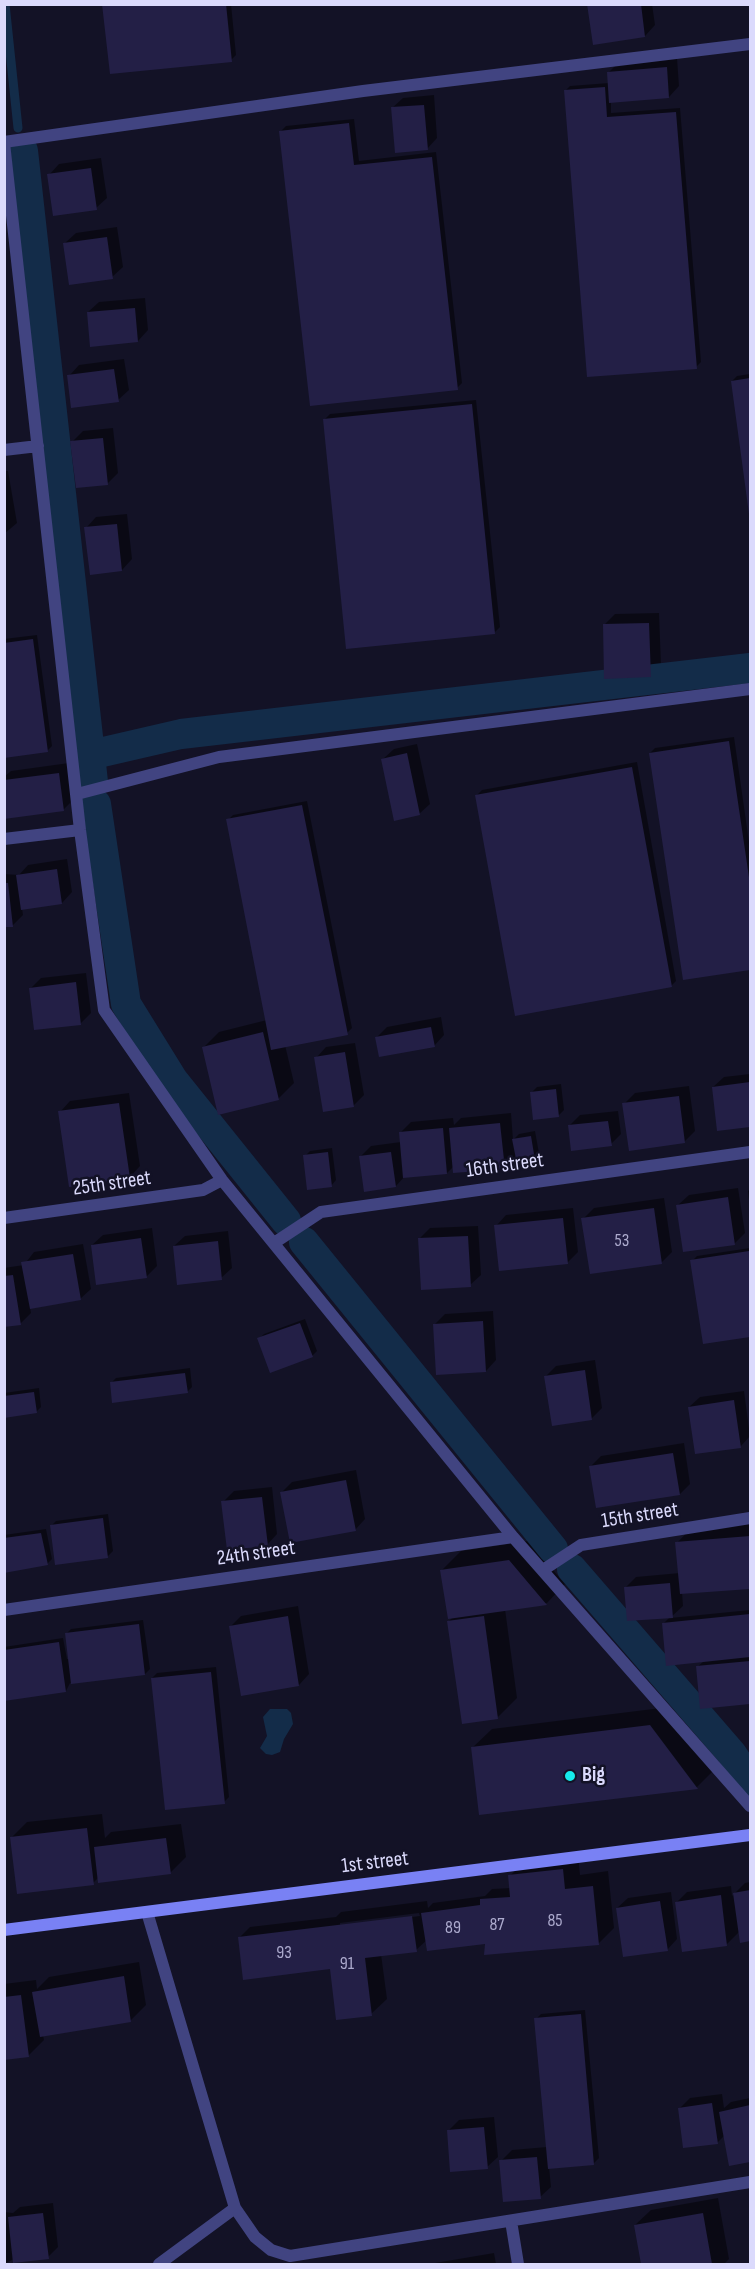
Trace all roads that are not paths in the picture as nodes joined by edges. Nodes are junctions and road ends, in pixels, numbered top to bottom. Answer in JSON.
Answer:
{"nodes":[{"id":1,"x":750,"y":44,"type":"edge"},
{"id":2,"x":4,"y":142,"type":"edge"},
{"id":3,"x":38,"y":446,"type":"junction"},
{"id":4,"x":4,"y":450,"type":"edge"},
{"id":5,"x":750,"y":689,"type":"edge"},
{"id":6,"x":76,"y":794,"type":"junction"},
{"id":7,"x":80,"y":830,"type":"junction"},
{"id":8,"x":4,"y":839,"type":"edge"},
{"id":9,"x":750,"y":1152,"type":"edge"},
{"id":10,"x":222,"y":1180,"type":"junction"},
{"id":11,"x":4,"y":1218,"type":"edge"},
{"id":12,"x":274,"y":1243,"type":"junction"},
{"id":13,"x":750,"y":1518,"type":"edge"},
{"id":14,"x":513,"y":1537,"type":"junction"},
{"id":15,"x":543,"y":1570,"type":"junction"},
{"id":16,"x":4,"y":1610,"type":"edge"},
{"id":17,"x":750,"y":1806,"type":"edge"},
{"id":18,"x":750,"y":1835,"type":"edge"},
{"id":19,"x":147,"y":1912,"type":"junction"},
{"id":20,"x":4,"y":1930,"type":"edge"},
{"id":21,"x":750,"y":2182,"type":"edge"},
{"id":22,"x":235,"y":2208,"type":"junction"},
{"id":23,"x":511,"y":2222,"type":"junction"},
{"id":24,"x":159,"y":2265,"type":"edge"},
{"id":25,"x":518,"y":2265,"type":"edge"}],
"edges":[{"from":1,"to":2,"type":"street"},
{"from":2,"to":3,"type":"street"},
{"from":3,"to":4,"type":"street"},
{"from":3,"to":6,"type":"street"},
{"from":5,"to":6,"type":"street"},
{"from":6,"to":7,"type":"street"},
{"from":7,"to":8,"type":"street"},
{"from":7,"to":10,"type":"street"},
{"from":9,"to":12,"type":"street","name":"16th street"},
{"from":10,"to":11,"type":"street","name":"25th street"},
{"from":10,"to":12,"type":"street"},
{"from":12,"to":14,"type":"street"},
{"from":13,"to":15,"type":"street","name":"15th street"},
{"from":14,"to":15,"type":"street"},
{"from":14,"to":16,"type":"street","name":"24th street"},
{"from":15,"to":17,"type":"street"},
{"from":18,"to":19,"type":"main road","name":"1st street"},
{"from":19,"to":20,"type":"main road","name":"1st street"},
{"from":19,"to":22,"type":"street"},
{"from":21,"to":23,"type":"street"},
{"from":22,"to":23,"type":"street"},
{"from":22,"to":24,"type":"street"},
{"from":23,"to":25,"type":"street"}]}
